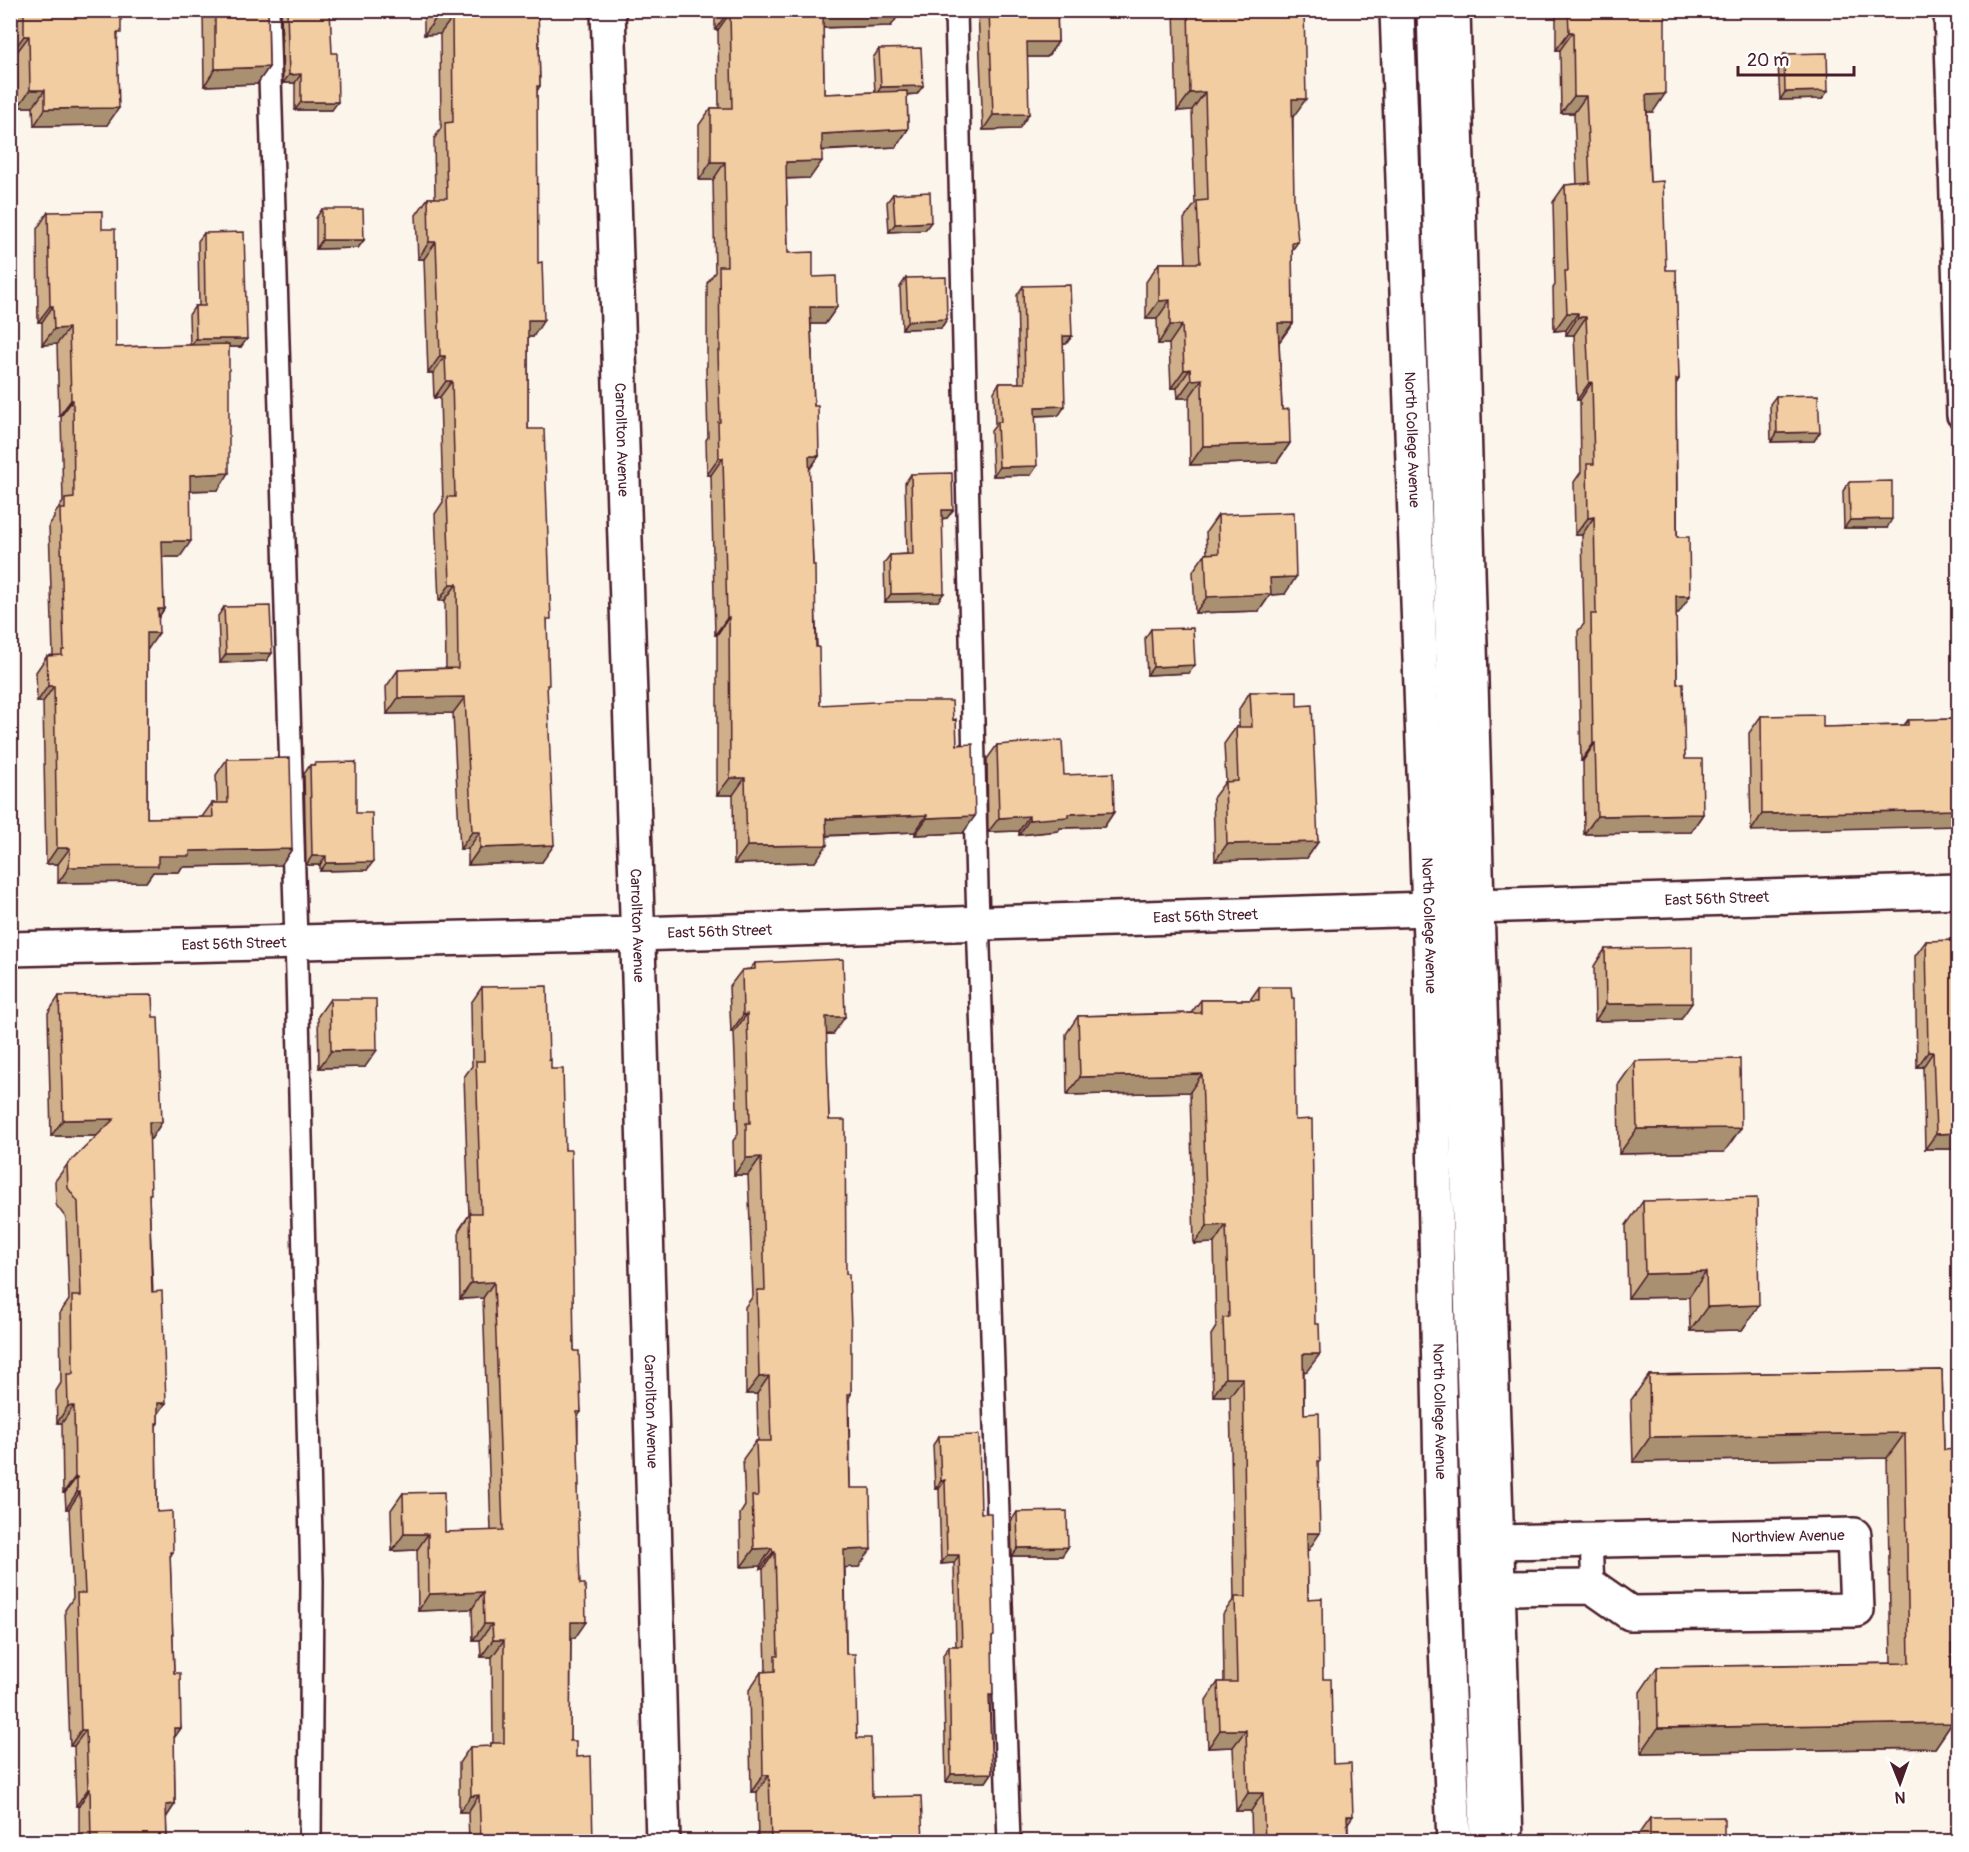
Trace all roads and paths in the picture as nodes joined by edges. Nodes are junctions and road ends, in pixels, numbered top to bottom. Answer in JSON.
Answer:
{"nodes":[{"id":1,"x":268,"y":10,"type":"edge"},
{"id":2,"x":608,"y":10,"type":"edge"},
{"id":3,"x":956,"y":10,"type":"edge"},
{"id":4,"x":1397,"y":10,"type":"edge"},
{"id":5,"x":1428,"y":10,"type":"edge"},
{"id":6,"x":1453,"y":10,"type":"edge"},
{"id":7,"x":1945,"y":10,"type":"edge"},
{"id":8,"x":1959,"y":416,"type":"edge"},
{"id":9,"x":1959,"y":891,"type":"edge"},
{"id":10,"x":1477,"y":906,"type":"junction"},
{"id":11,"x":1428,"y":909,"type":"junction"},
{"id":12,"x":978,"y":922,"type":"junction"},
{"id":13,"x":637,"y":934,"type":"junction"},
{"id":14,"x":296,"y":942,"type":"junction"},
{"id":15,"x":10,"y":949,"type":"edge"},
{"id":16,"x":1591,"y":1541,"type":"junction"},
{"id":17,"x":1498,"y":1542,"type":"junction"},
{"id":18,"x":1593,"y":1587,"type":"junction"},
{"id":19,"x":1498,"y":1588,"type":"junction"},
{"id":20,"x":310,"y":1842,"type":"edge"},
{"id":21,"x":663,"y":1842,"type":"edge"},
{"id":22,"x":1010,"y":1842,"type":"edge"},
{"id":23,"x":1454,"y":1842,"type":"edge"},
{"id":24,"x":1482,"y":1842,"type":"edge"},
{"id":25,"x":1506,"y":1842,"type":"edge"}],
"edges":[{"from":1,"to":14,"type":"lane"},
{"from":2,"to":13,"type":"street","name":"Carrollton Avenue"},
{"from":3,"to":12,"type":"lane"},
{"from":4,"to":11,"type":"street","name":"North College Avenue"},
{"from":5,"to":24,"type":"lane","name":"North College Avenue"},
{"from":6,"to":10,"type":"street"},
{"from":7,"to":8,"type":"lane"},
{"from":9,"to":10,"type":"street","name":"East 56th Street"},
{"from":10,"to":17,"type":"street"},
{"from":11,"to":12,"type":"street","name":"East 56th Street"},
{"from":11,"to":23,"type":"street","name":"North College Avenue"},
{"from":12,"to":13,"type":"street","name":"East 56th Street"},
{"from":12,"to":22,"type":"lane"},
{"from":13,"to":14,"type":"street","name":"East 56th Street"},
{"from":13,"to":21,"type":"street","name":"Carrollton Avenue"},
{"from":14,"to":15,"type":"street","name":"East 56th Street"},
{"from":14,"to":20,"type":"lane"},
{"from":16,"to":17,"type":"street","name":"Northview Avenue"},
{"from":16,"to":18,"type":"lane"},
{"from":16,"to":18,"type":"street","name":"Northview Avenue"},
{"from":17,"to":19,"type":"street"},
{"from":18,"to":19,"type":"street"},
{"from":19,"to":25,"type":"street"}]}
